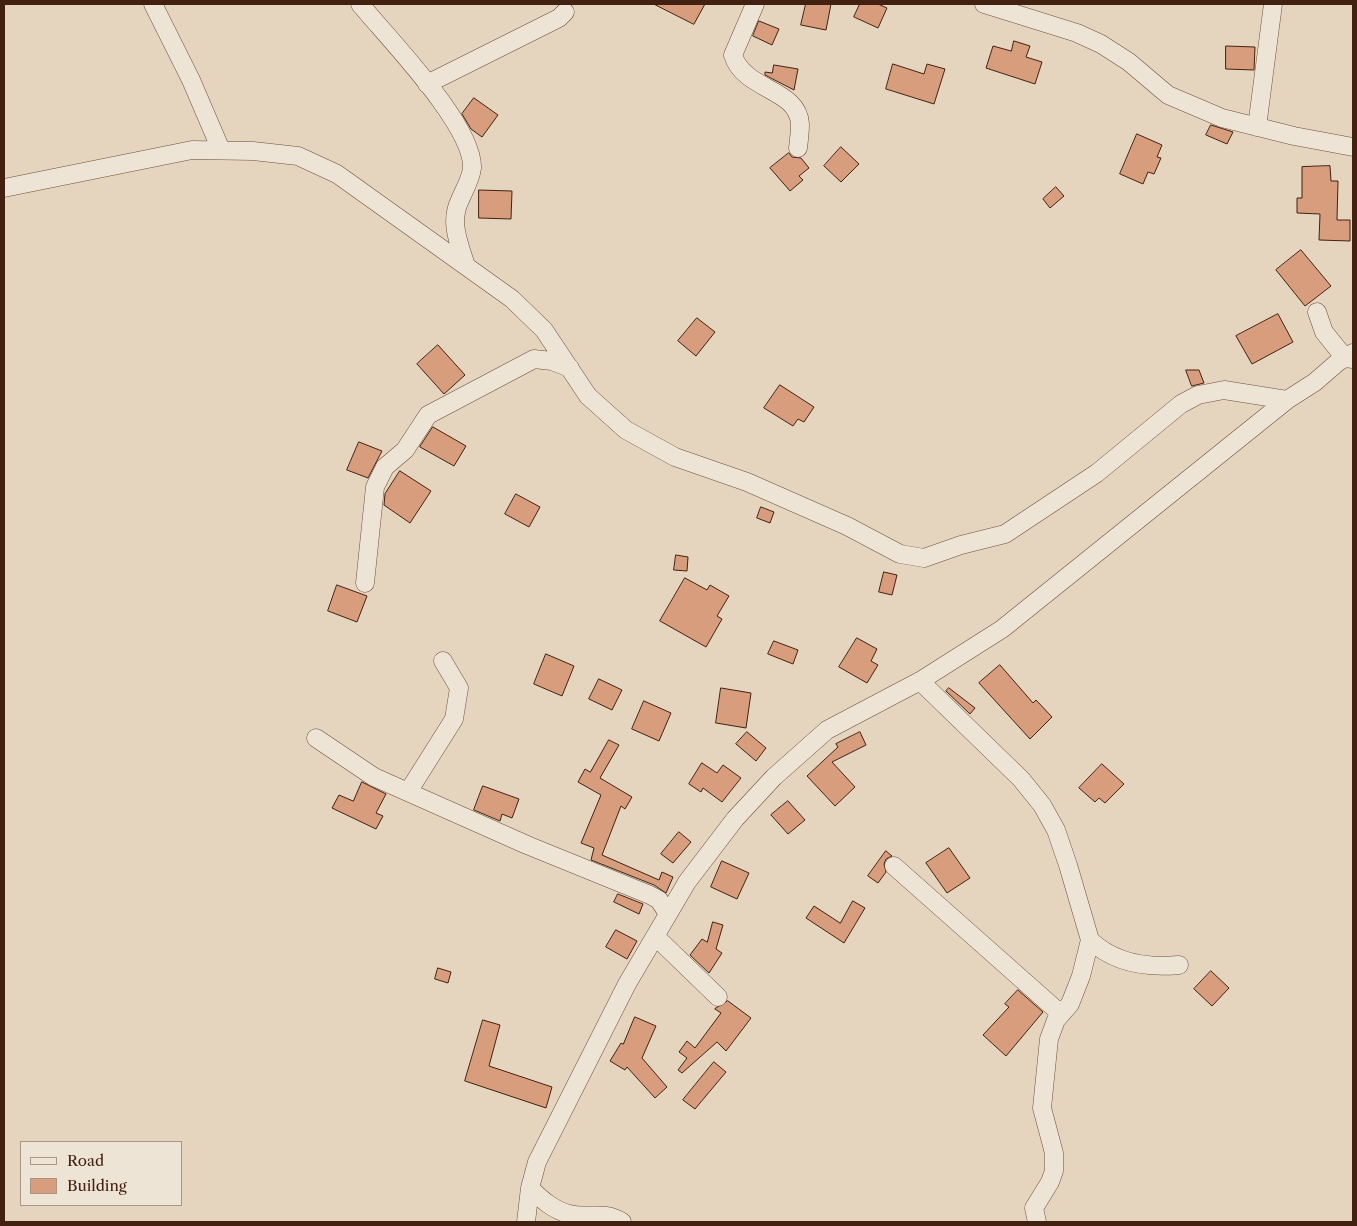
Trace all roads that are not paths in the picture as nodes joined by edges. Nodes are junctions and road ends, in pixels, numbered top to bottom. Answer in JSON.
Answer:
{"nodes":[{"id":1,"x":153,"y":4,"type":"edge"},
{"id":2,"x":360,"y":4,"type":"edge"},
{"id":3,"x":755,"y":4,"type":"edge"},
{"id":4,"x":984,"y":4,"type":"edge"},
{"id":5,"x":1273,"y":4,"type":"edge"},
{"id":6,"x":1012,"y":8,"type":"edge"},
{"id":7,"x":565,"y":12,"type":"dead end"},
{"id":8,"x":427,"y":84,"type":"junction"},
{"id":9,"x":1258,"y":127,"type":"junction"},
{"id":10,"x":1353,"y":147,"type":"edge"},
{"id":11,"x":798,"y":148,"type":"dead end"},
{"id":12,"x":221,"y":150,"type":"junction"},
{"id":13,"x":4,"y":188,"type":"edge"},
{"id":14,"x":466,"y":266,"type":"junction"},
{"id":15,"x":1317,"y":312,"type":"dead end"},
{"id":16,"x":1350,"y":356,"type":"edge"},
{"id":17,"x":570,"y":368,"type":"junction"},
{"id":18,"x":1287,"y":400,"type":"junction"},
{"id":19,"x":365,"y":582,"type":"dead end"},
{"id":20,"x":443,"y":661,"type":"dead end"},
{"id":21,"x":920,"y":681,"type":"junction"},
{"id":22,"x":316,"y":738,"type":"dead end"},
{"id":23,"x":408,"y":792,"type":"junction"},
{"id":24,"x":894,"y":866,"type":"dead end"},
{"id":25,"x":668,"y":914,"type":"junction"},
{"id":26,"x":655,"y":936,"type":"junction"},
{"id":27,"x":1090,"y":940,"type":"junction"},
{"id":28,"x":1179,"y":965,"type":"dead end"},
{"id":29,"x":718,"y":997,"type":"dead end"},
{"id":30,"x":1061,"y":1014,"type":"junction"},
{"id":31,"x":530,"y":1188,"type":"junction"},
{"id":32,"x":526,"y":1222,"type":"edge"},
{"id":33,"x":622,"y":1222,"type":"edge"},
{"id":34,"x":1037,"y":1222,"type":"edge"}],
"edges":[{"from":1,"to":12,"type":"street"},
{"from":2,"to":8,"type":"street"},
{"from":3,"to":11,"type":"street"},
{"from":4,"to":6,"type":"street"},
{"from":5,"to":9,"type":"street"},
{"from":6,"to":9,"type":"street"},
{"from":7,"to":8,"type":"street"},
{"from":8,"to":14,"type":"street"},
{"from":9,"to":10,"type":"street"},
{"from":12,"to":13,"type":"street"},
{"from":12,"to":14,"type":"street"},
{"from":14,"to":17,"type":"street"},
{"from":15,"to":16,"type":"street"},
{"from":16,"to":18,"type":"street"},
{"from":17,"to":18,"type":"street"},
{"from":17,"to":19,"type":"street"},
{"from":18,"to":21,"type":"street"},
{"from":20,"to":23,"type":"street"},
{"from":21,"to":25,"type":"street"},
{"from":21,"to":27,"type":"street"},
{"from":22,"to":23,"type":"street"},
{"from":23,"to":25,"type":"street"},
{"from":24,"to":30,"type":"street"},
{"from":25,"to":26,"type":"street"},
{"from":26,"to":29,"type":"street"},
{"from":26,"to":31,"type":"street"},
{"from":27,"to":28,"type":"street"},
{"from":27,"to":30,"type":"street"},
{"from":30,"to":34,"type":"street"},
{"from":31,"to":32,"type":"street"},
{"from":31,"to":33,"type":"street"}]}
